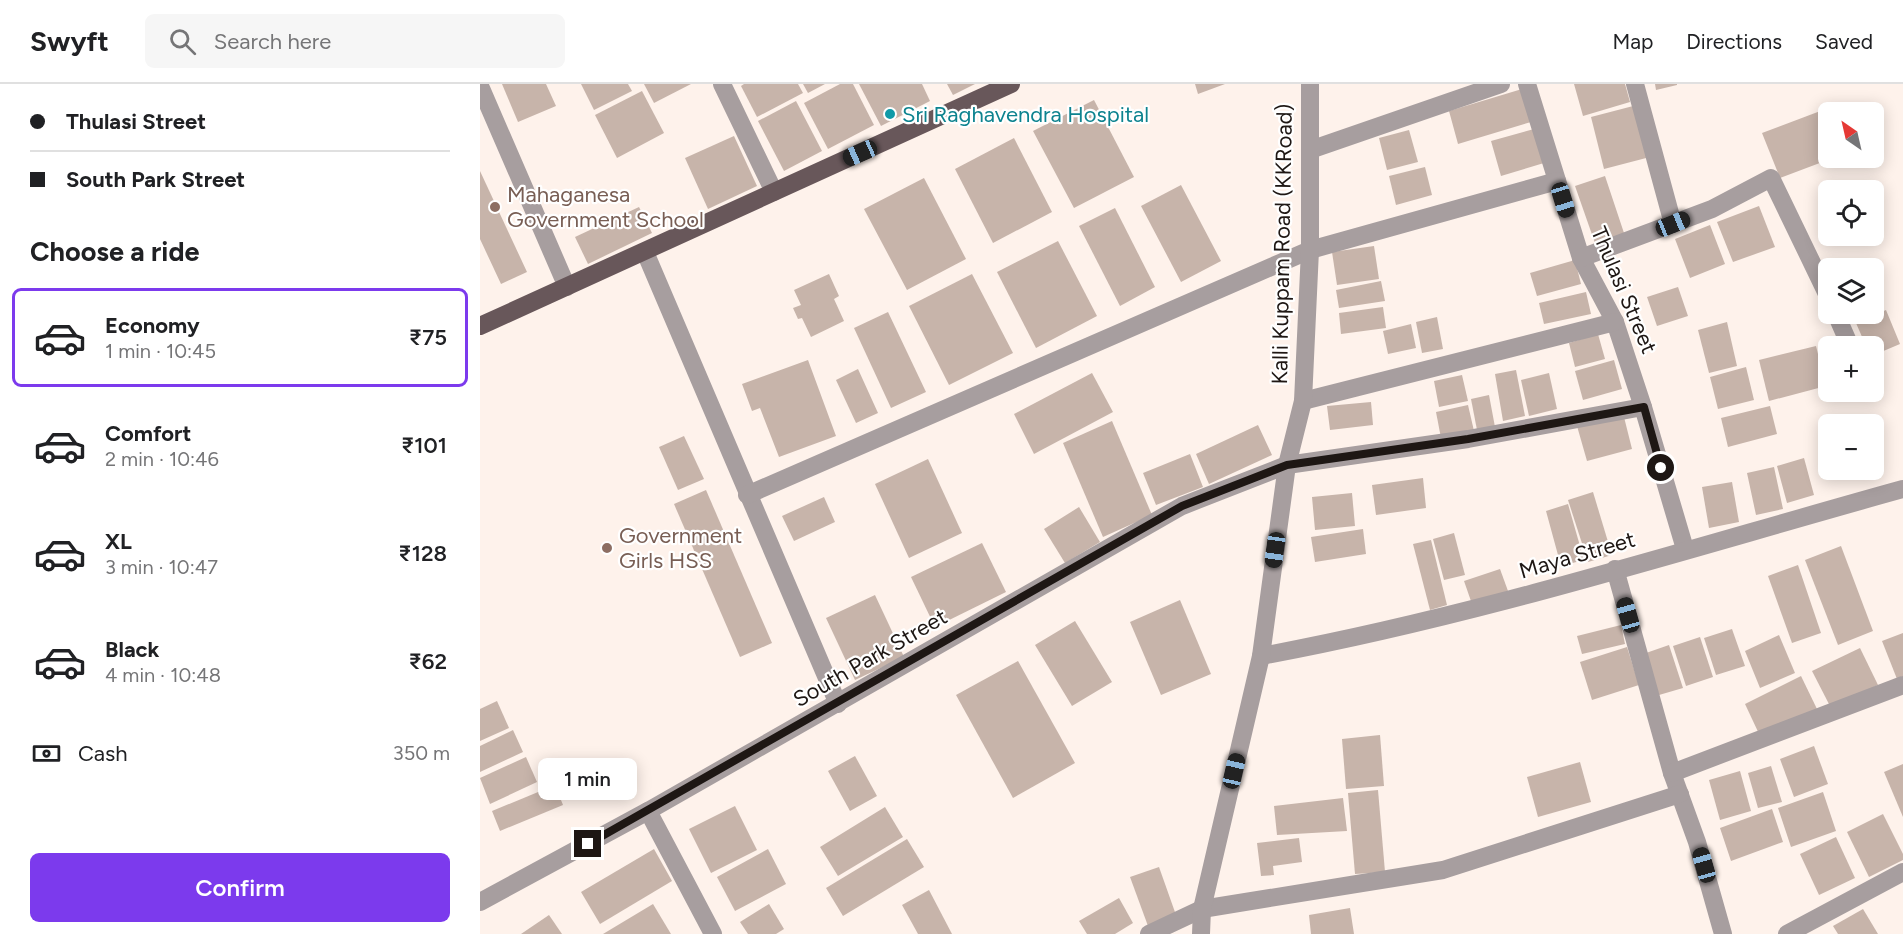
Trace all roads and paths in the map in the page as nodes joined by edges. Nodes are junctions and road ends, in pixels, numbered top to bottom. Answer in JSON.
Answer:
{"nodes":[{"id":1,"x":722,"y":84,"type":"edge"},
{"id":2,"x":1011,"y":84,"type":"edge"},
{"id":3,"x":1310,"y":84,"type":"edge"},
{"id":4,"x":1501,"y":84,"type":"edge"},
{"id":5,"x":1527,"y":84,"type":"edge"},
{"id":6,"x":1635,"y":84,"type":"edge"},
{"id":7,"x":480,"y":86,"type":"edge"},
{"id":8,"x":1310,"y":150,"type":"junction"},
{"id":9,"x":1557,"y":181,"type":"junction"},
{"id":10,"x":774,"y":192,"type":"junction"},
{"id":11,"x":1673,"y":224,"type":"junction"},
{"id":12,"x":1310,"y":250,"type":"junction"},
{"id":13,"x":645,"y":252,"type":"junction"},
{"id":14,"x":1581,"y":258,"type":"junction"},
{"id":15,"x":1818,"y":275,"type":"edge"},
{"id":16,"x":567,"y":287,"type":"junction"},
{"id":17,"x":1615,"y":322,"type":"junction"},
{"id":18,"x":480,"y":326,"type":"edge"},
{"id":19,"x":1303,"y":401,"type":"junction"},
{"id":20,"x":1644,"y":407,"type":"junction"},
{"id":21,"x":1287,"y":465,"type":"junction"},
{"id":22,"x":1903,"y":489,"type":"edge"},
{"id":23,"x":747,"y":495,"type":"junction"},
{"id":24,"x":1685,"y":549,"type":"junction"},
{"id":25,"x":1615,"y":569,"type":"junction"},
{"id":26,"x":1261,"y":656,"type":"junction"},
{"id":27,"x":1903,"y":685,"type":"edge"},
{"id":28,"x":838,"y":704,"type":"junction"},
{"id":29,"x":1672,"y":773,"type":"junction"},
{"id":30,"x":1680,"y":794,"type":"junction"},
{"id":31,"x":648,"y":811,"type":"junction"},
{"id":32,"x":1903,"y":872,"type":"edge"},
{"id":33,"x":482,"y":894,"type":"edge"},
{"id":34,"x":1202,"y":909,"type":"junction"},
{"id":35,"x":712,"y":934,"type":"edge"},
{"id":36,"x":1149,"y":934,"type":"edge"},
{"id":37,"x":1201,"y":934,"type":"edge"},
{"id":38,"x":1723,"y":934,"type":"edge"},
{"id":39,"x":1787,"y":934,"type":"edge"}],
"edges":[{"from":1,"to":10,"type":"street"},
{"from":2,"to":10,"type":"main road"},
{"from":3,"to":8,"type":"street","name":"Kalli Kuppam Road (KKRoad)"},
{"from":4,"to":8,"type":"street"},
{"from":5,"to":9,"type":"street","name":"Thulasi Street"},
{"from":6,"to":11,"type":"street"},
{"from":7,"to":16,"type":"street"},
{"from":8,"to":12,"type":"street","name":"Kalli Kuppam Road (KKRoad)"},
{"from":9,"to":12,"type":"street"},
{"from":9,"to":14,"type":"street","name":"Thulasi Street"},
{"from":10,"to":13,"type":"main road"},
{"from":11,"to":14,"type":"street"},
{"from":11,"to":15,"type":"street"},
{"from":12,"to":19,"type":"street","name":"Kalli Kuppam Road (KKRoad)"},
{"from":12,"to":23,"type":"street"},
{"from":13,"to":16,"type":"main road"},
{"from":13,"to":23,"type":"street"},
{"from":14,"to":17,"type":"street","name":"Thulasi Street"},
{"from":16,"to":18,"type":"main road"},
{"from":17,"to":19,"type":"street"},
{"from":17,"to":20,"type":"street","name":"Thulasi Street"},
{"from":19,"to":21,"type":"street","name":"Kalli Kuppam Road (KKRoad)"},
{"from":20,"to":21,"type":"street","name":"South Park Street"},
{"from":20,"to":24,"type":"street","name":"Thulasi Street"},
{"from":21,"to":26,"type":"street","name":"Kalli Kuppam Road (KKRoad)"},
{"from":21,"to":28,"type":"street","name":"South Park Street"},
{"from":22,"to":24,"type":"street","name":"Maya Street"},
{"from":23,"to":28,"type":"street"},
{"from":24,"to":25,"type":"street","name":"Maya Street"},
{"from":25,"to":26,"type":"street","name":"Maya Street"},
{"from":25,"to":29,"type":"street"},
{"from":26,"to":34,"type":"street","name":"Kalli Kuppam Road (KKRoad)"},
{"from":27,"to":29,"type":"street"},
{"from":28,"to":31,"type":"street","name":"South Park Street"},
{"from":29,"to":30,"type":"street"},
{"from":30,"to":34,"type":"street"},
{"from":30,"to":38,"type":"street"},
{"from":31,"to":33,"type":"street","name":"South Park Street"},
{"from":31,"to":35,"type":"street"},
{"from":32,"to":39,"type":"street"},
{"from":34,"to":36,"type":"street"},
{"from":34,"to":37,"type":"street","name":"Kalli Kuppam Road (KKRoad)"}]}
